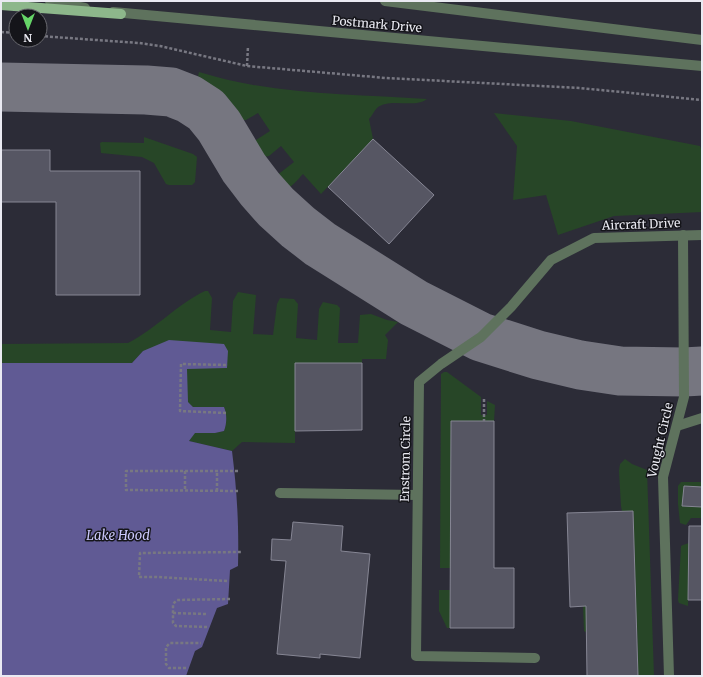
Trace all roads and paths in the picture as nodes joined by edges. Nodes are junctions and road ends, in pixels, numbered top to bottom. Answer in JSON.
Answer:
{"nodes":[{"id":1,"x":50,"y":1,"type":"edge"},
{"id":2,"x":385,"y":1,"type":"edge"},
{"id":3,"x":1,"y":5,"type":"edge"},
{"id":4,"x":121,"y":14,"type":"junction"},
{"id":5,"x":48,"y":37,"type":"edge"},
{"id":6,"x":702,"y":40,"type":"edge"},
{"id":7,"x":248,"y":46,"type":"dead end"},
{"id":8,"x":247,"y":66,"type":"junction"},
{"id":9,"x":702,"y":66,"type":"edge"},
{"id":10,"x":702,"y":100,"type":"edge"},
{"id":11,"x":683,"y":235,"type":"junction"},
{"id":12,"x":702,"y":235,"type":"edge"},
{"id":13,"x":511,"y":307,"type":"joint"},
{"id":14,"x":228,"y":365,"type":"dead end"},
{"id":15,"x":484,"y":399,"type":"dead end"},
{"id":16,"x":226,"y":413,"type":"dead end"},
{"id":17,"x":702,"y":418,"type":"edge"},
{"id":18,"x":484,"y":421,"type":"dead end"},
{"id":19,"x":677,"y":426,"type":"junction"},
{"id":20,"x":185,"y":471,"type":"junction"},
{"id":21,"x":217,"y":471,"type":"junction"},
{"id":22,"x":238,"y":471,"type":"dead end"},
{"id":23,"x":185,"y":491,"type":"junction"},
{"id":24,"x":217,"y":491,"type":"junction"},
{"id":25,"x":238,"y":491,"type":"dead end"},
{"id":26,"x":280,"y":493,"type":"dead end"},
{"id":27,"x":417,"y":495,"type":"junction"},
{"id":28,"x":242,"y":552,"type":"dead end"},
{"id":29,"x":227,"y":581,"type":"dead end"},
{"id":30,"x":230,"y":599,"type":"dead end"},
{"id":31,"x":173,"y":613,"type":"junction"},
{"id":32,"x":206,"y":614,"type":"dead end"},
{"id":33,"x":207,"y":627,"type":"dead end"},
{"id":34,"x":201,"y":643,"type":"dead end"},
{"id":35,"x":535,"y":658,"type":"dead end"},
{"id":36,"x":186,"y":668,"type":"dead end"},
{"id":37,"x":669,"y":676,"type":"edge"}],
"edges":[{"from":1,"to":4,"type":"street","name":"Postmark Drive"},
{"from":2,"to":6,"type":"street","name":"Postmark Drive"},
{"from":3,"to":4,"type":"main road"},
{"from":4,"to":9,"type":"street","name":"Postmark Drive"},
{"from":5,"to":8,"type":"path"},
{"from":7,"to":8,"type":"path"},
{"from":8,"to":10,"type":"path"},
{"from":11,"to":12,"type":"street","name":"Aircraft Drive"},
{"from":11,"to":13,"type":"street","name":"Aircraft Drive"},
{"from":11,"to":19,"type":"street","name":"Vought Circle"},
{"from":13,"to":27,"type":"street","name":"Enstrom Circle"},
{"from":14,"to":16,"type":"path"},
{"from":15,"to":18,"type":"path"},
{"from":17,"to":19,"type":"street"},
{"from":19,"to":37,"type":"street","name":"Vought Circle"},
{"from":20,"to":21,"type":"path"},
{"from":20,"to":23,"type":"path"},
{"from":20,"to":23,"type":"path"},
{"from":21,"to":22,"type":"path"},
{"from":21,"to":24,"type":"path"},
{"from":23,"to":24,"type":"path"},
{"from":24,"to":25,"type":"path"},
{"from":26,"to":27,"type":"street"},
{"from":27,"to":35,"type":"street","name":"Enstrom Circle"},
{"from":28,"to":29,"type":"path"},
{"from":30,"to":31,"type":"path"},
{"from":31,"to":32,"type":"path"},
{"from":31,"to":33,"type":"path"},
{"from":34,"to":36,"type":"path"}]}
